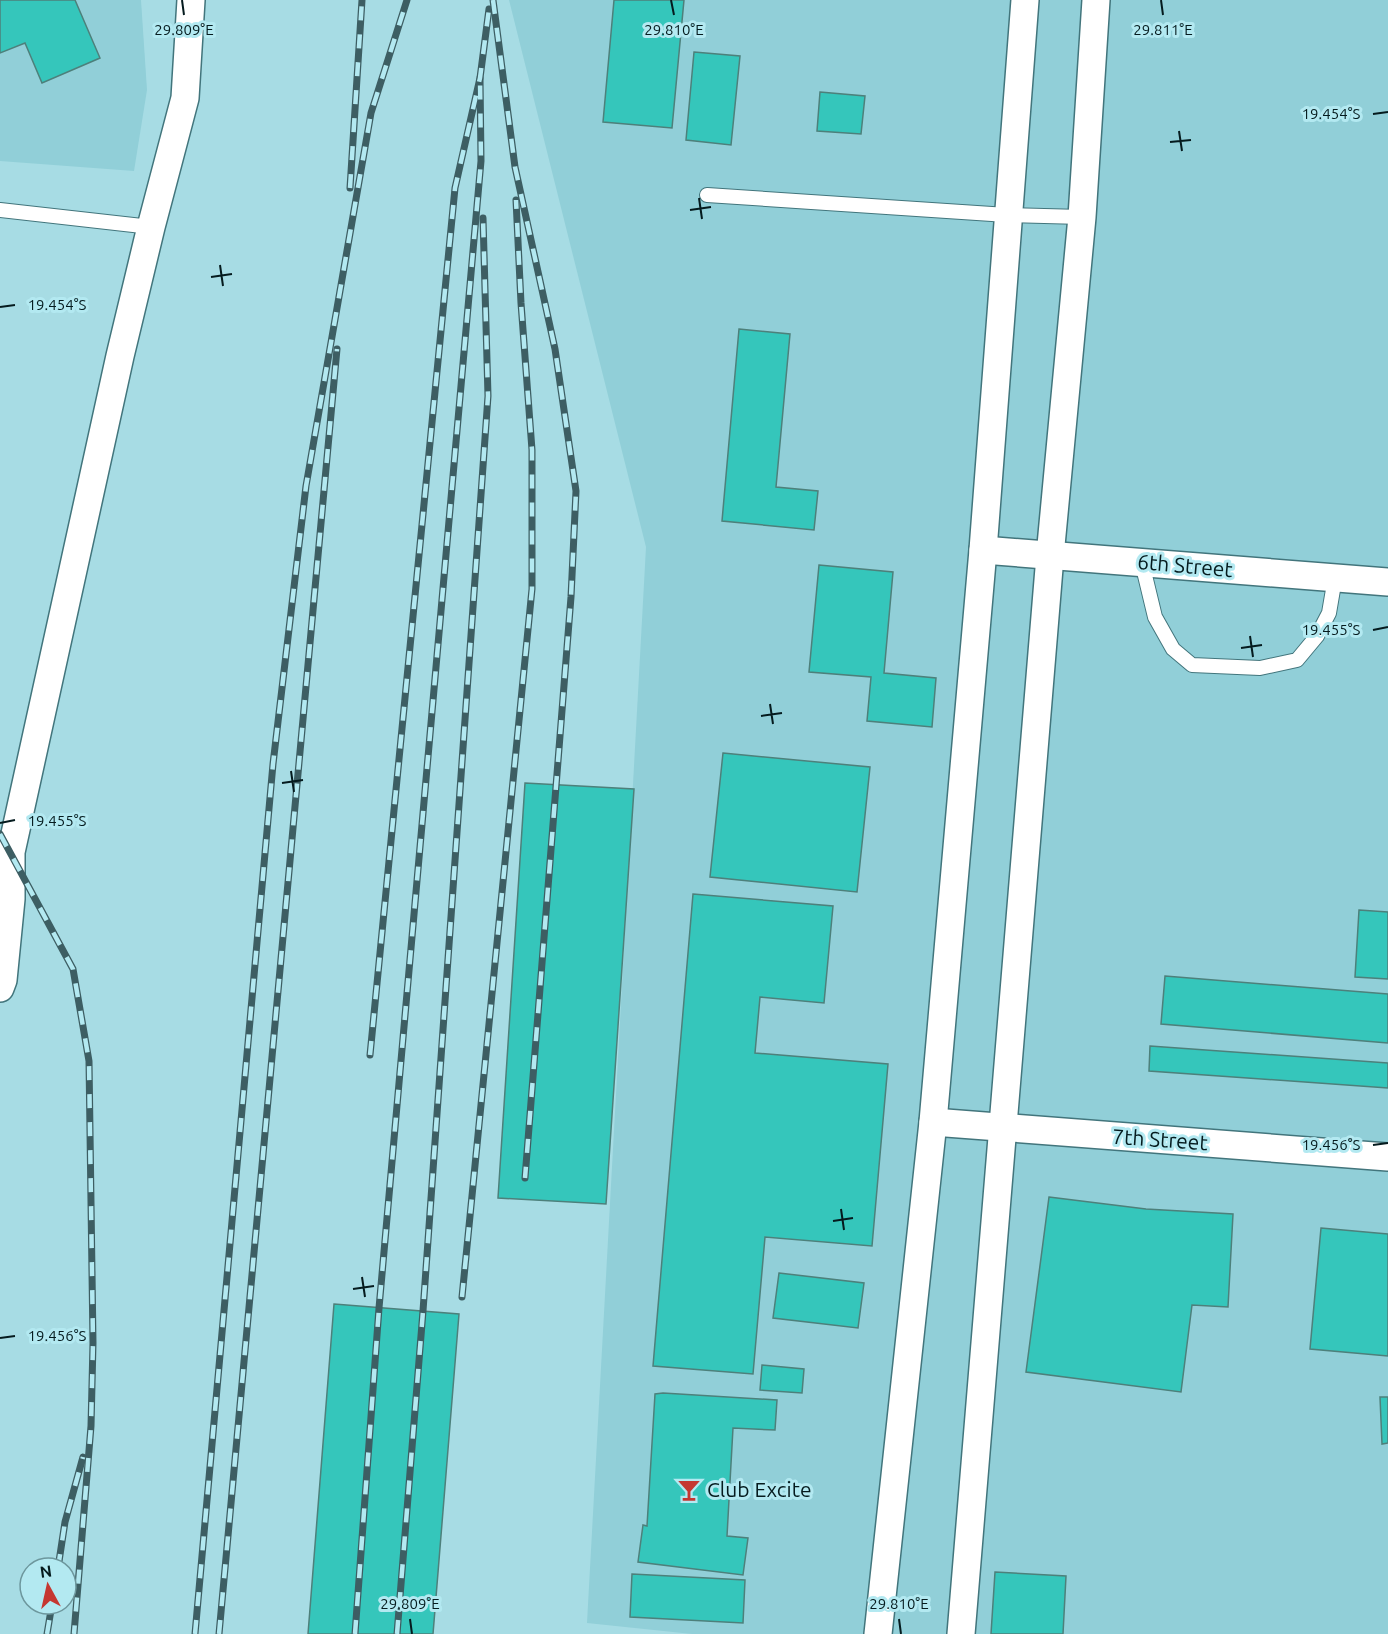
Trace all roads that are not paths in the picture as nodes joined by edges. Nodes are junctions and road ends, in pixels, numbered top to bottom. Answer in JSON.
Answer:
{"nodes":[{"id":1,"x":191,"y":0,"type":"edge"},
{"id":2,"x":1025,"y":0,"type":"edge"},
{"id":3,"x":1096,"y":0,"type":"edge"},
{"id":4,"x":707,"y":195,"type":"dead end"},
{"id":5,"x":0,"y":210,"type":"edge"},
{"id":6,"x":1007,"y":215,"type":"junction"},
{"id":7,"x":1082,"y":217,"type":"junction"},
{"id":8,"x":151,"y":227,"type":"junction"},
{"id":9,"x":983,"y":550,"type":"junction"},
{"id":10,"x":1050,"y":556,"type":"junction"},
{"id":11,"x":1142,"y":563,"type":"junction"},
{"id":12,"x":1335,"y":578,"type":"junction"},
{"id":13,"x":1388,"y":582,"type":"edge"},
{"id":14,"x":0,"y":988,"type":"edge"},
{"id":15,"x":933,"y":1122,"type":"junction"},
{"id":16,"x":1004,"y":1128,"type":"junction"},
{"id":17,"x":1388,"y":1157,"type":"edge"},
{"id":18,"x":879,"y":1634,"type":"edge"},
{"id":19,"x":961,"y":1634,"type":"edge"}],
"edges":[{"from":1,"to":8,"type":"street"},
{"from":2,"to":6,"type":"street"},
{"from":3,"to":7,"type":"street"},
{"from":4,"to":6,"type":"lane"},
{"from":5,"to":8,"type":"lane"},
{"from":6,"to":7,"type":"lane"},
{"from":6,"to":9,"type":"street"},
{"from":7,"to":10,"type":"street"},
{"from":8,"to":14,"type":"street"},
{"from":9,"to":10,"type":"street","name":"6th Street"},
{"from":9,"to":15,"type":"street"},
{"from":10,"to":11,"type":"street","name":"6th Street"},
{"from":10,"to":16,"type":"street"},
{"from":11,"to":12,"type":"street","name":"6th Street"},
{"from":11,"to":12,"type":"lane"},
{"from":12,"to":13,"type":"street","name":"6th Street"},
{"from":15,"to":16,"type":"street","name":"7th Street"},
{"from":15,"to":18,"type":"street"},
{"from":16,"to":17,"type":"street","name":"7th Street"},
{"from":16,"to":19,"type":"street"}]}
